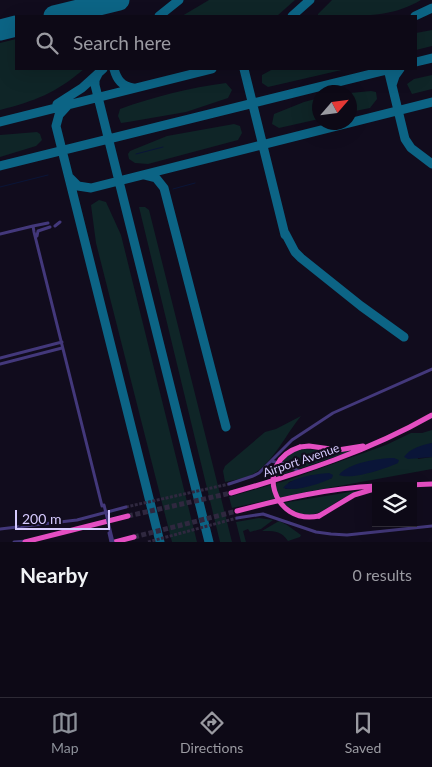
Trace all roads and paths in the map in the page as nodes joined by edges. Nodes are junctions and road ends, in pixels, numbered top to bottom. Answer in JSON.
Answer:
{"nodes":[{"id":1,"x":33,"y":226,"type":"junction"},
{"id":2,"x":0,"y":234,"type":"edge"},
{"id":3,"x":62,"y":342,"type":"junction"},
{"id":4,"x":63,"y":348,"type":"junction"},
{"id":5,"x":0,"y":358,"type":"edge"},
{"id":6,"x":0,"y":364,"type":"edge"},
{"id":7,"x":432,"y":369,"type":"edge"},
{"id":8,"x":432,"y":415,"type":"edge"},
{"id":9,"x":375,"y":444,"type":"junction"},
{"id":10,"x":280,"y":451,"type":"junction"},
{"id":11,"x":271,"y":461,"type":"junction"},
{"id":12,"x":284,"y":464,"type":"junction"},
{"id":13,"x":301,"y":472,"type":"junction"},
{"id":14,"x":228,"y":484,"type":"tunnel mouth"},
{"id":15,"x":432,"y":484,"type":"edge"},
{"id":16,"x":417,"y":485,"type":"edge"},
{"id":17,"x":372,"y":487,"type":"edge"},
{"id":18,"x":372,"y":488,"type":"edge"},
{"id":19,"x":231,"y":493,"type":"tunnel mouth"},
{"id":20,"x":126,"y":507,"type":"tunnel mouth"},
{"id":21,"x":237,"y":511,"type":"tunnel mouth"},
{"id":22,"x":128,"y":516,"type":"tunnel mouth"},
{"id":23,"x":237,"y":518,"type":"tunnel mouth"},
{"id":24,"x":432,"y":526,"type":"edge"},
{"id":25,"x":0,"y":529,"type":"edge"},
{"id":26,"x":134,"y":537,"type":"dead end"},
{"id":27,"x":27,"y":541,"type":"edge"},
{"id":28,"x":14,"y":542,"type":"edge"},
{"id":29,"x":113,"y":542,"type":"edge"}],
"edges":[{"from":1,"to":2,"type":"street"},
{"from":1,"to":3,"type":"street"},
{"from":1,"to":3,"type":"street"},
{"from":3,"to":4,"type":"street"},
{"from":3,"to":5,"type":"street"},
{"from":4,"to":6,"type":"street"},
{"from":4,"to":29,"type":"street","bridge":true},
{"from":7,"to":10,"type":"street"},
{"from":8,"to":9,"type":"highway"},
{"from":9,"to":13,"type":"highway","name":"Airport Avenue"},
{"from":9,"to":18,"type":"highway","bridge":true},
{"from":10,"to":11,"type":"street"},
{"from":10,"to":12,"type":"street"},
{"from":11,"to":12,"type":"street"},
{"from":11,"to":14,"type":"street"},
{"from":12,"to":13,"type":"street"},
{"from":13,"to":19,"type":"highway","name":"Airport Avenue"},
{"from":15,"to":16,"type":"highway"},
{"from":17,"to":21,"type":"highway"},
{"from":20,"to":25,"type":"street"},
{"from":22,"to":27,"type":"highway"},
{"from":23,"to":24,"type":"street"},
{"from":26,"to":29,"type":"highway"},
{"from":27,"to":28,"type":"street"}]}
